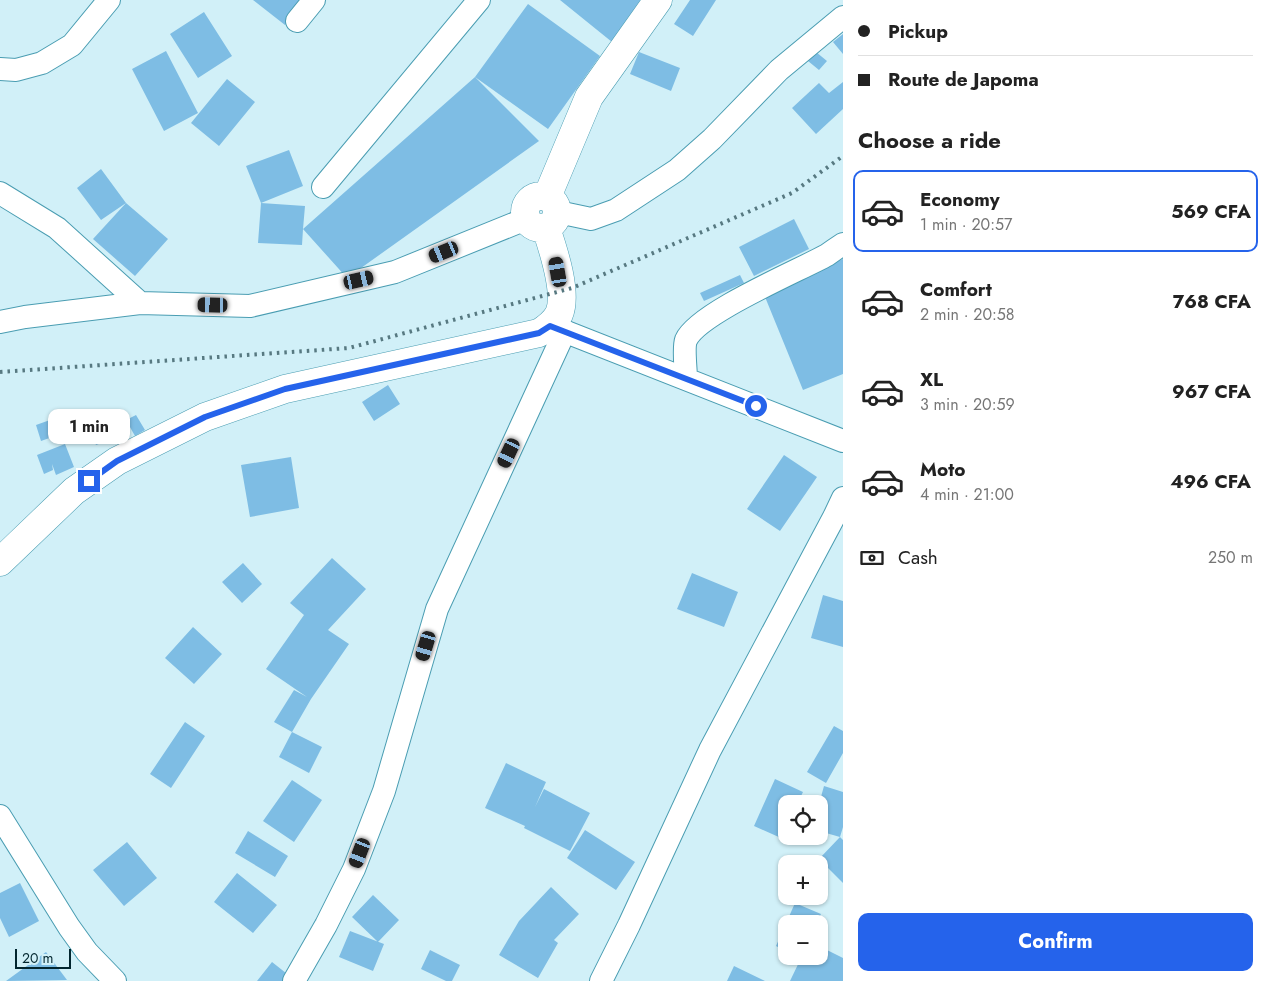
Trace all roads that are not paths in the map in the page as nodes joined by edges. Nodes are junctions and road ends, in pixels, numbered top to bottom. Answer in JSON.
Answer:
{"nodes":[{"id":1,"x":109,"y":0,"type":"edge"},
{"id":2,"x":314,"y":0,"type":"edge"},
{"id":3,"x":479,"y":0,"type":"edge"},
{"id":4,"x":658,"y":0,"type":"edge"},
{"id":5,"x":843,"y":17,"type":"edge"},
{"id":6,"x":297,"y":21,"type":"dead end"},
{"id":7,"x":0,"y":69,"type":"edge"},
{"id":8,"x":323,"y":187,"type":"dead end"},
{"id":9,"x":0,"y":193,"type":"edge"},
{"id":10,"x":544,"y":214,"type":"junction"},
{"id":11,"x":843,"y":244,"type":"edge"},
{"id":12,"x":140,"y":304,"type":"junction"},
{"id":13,"x":0,"y":322,"type":"edge"},
{"id":14,"x":558,"y":328,"type":"junction"},
{"id":15,"x":686,"y":379,"type":"junction"},
{"id":16,"x":843,"y":441,"type":"edge"},
{"id":17,"x":843,"y":498,"type":"edge"},
{"id":18,"x":0,"y":562,"type":"edge"},
{"id":19,"x":0,"y":816,"type":"edge"},
{"id":20,"x":115,"y":981,"type":"edge"},
{"id":21,"x":294,"y":981,"type":"edge"},
{"id":22,"x":601,"y":981,"type":"edge"}],
"edges":[{"from":1,"to":7,"type":"street"},
{"from":2,"to":6,"type":"street"},
{"from":3,"to":8,"type":"street"},
{"from":4,"to":10,"type":"street"},
{"from":5,"to":10,"type":"street"},
{"from":9,"to":12,"type":"street"},
{"from":10,"to":12,"type":"street"},
{"from":10,"to":14,"type":"street"},
{"from":11,"to":15,"type":"street"},
{"from":12,"to":13,"type":"street"},
{"from":14,"to":15,"type":"street"},
{"from":14,"to":18,"type":"street"},
{"from":14,"to":21,"type":"street"},
{"from":15,"to":16,"type":"street"},
{"from":17,"to":22,"type":"street"},
{"from":19,"to":20,"type":"street"}]}
